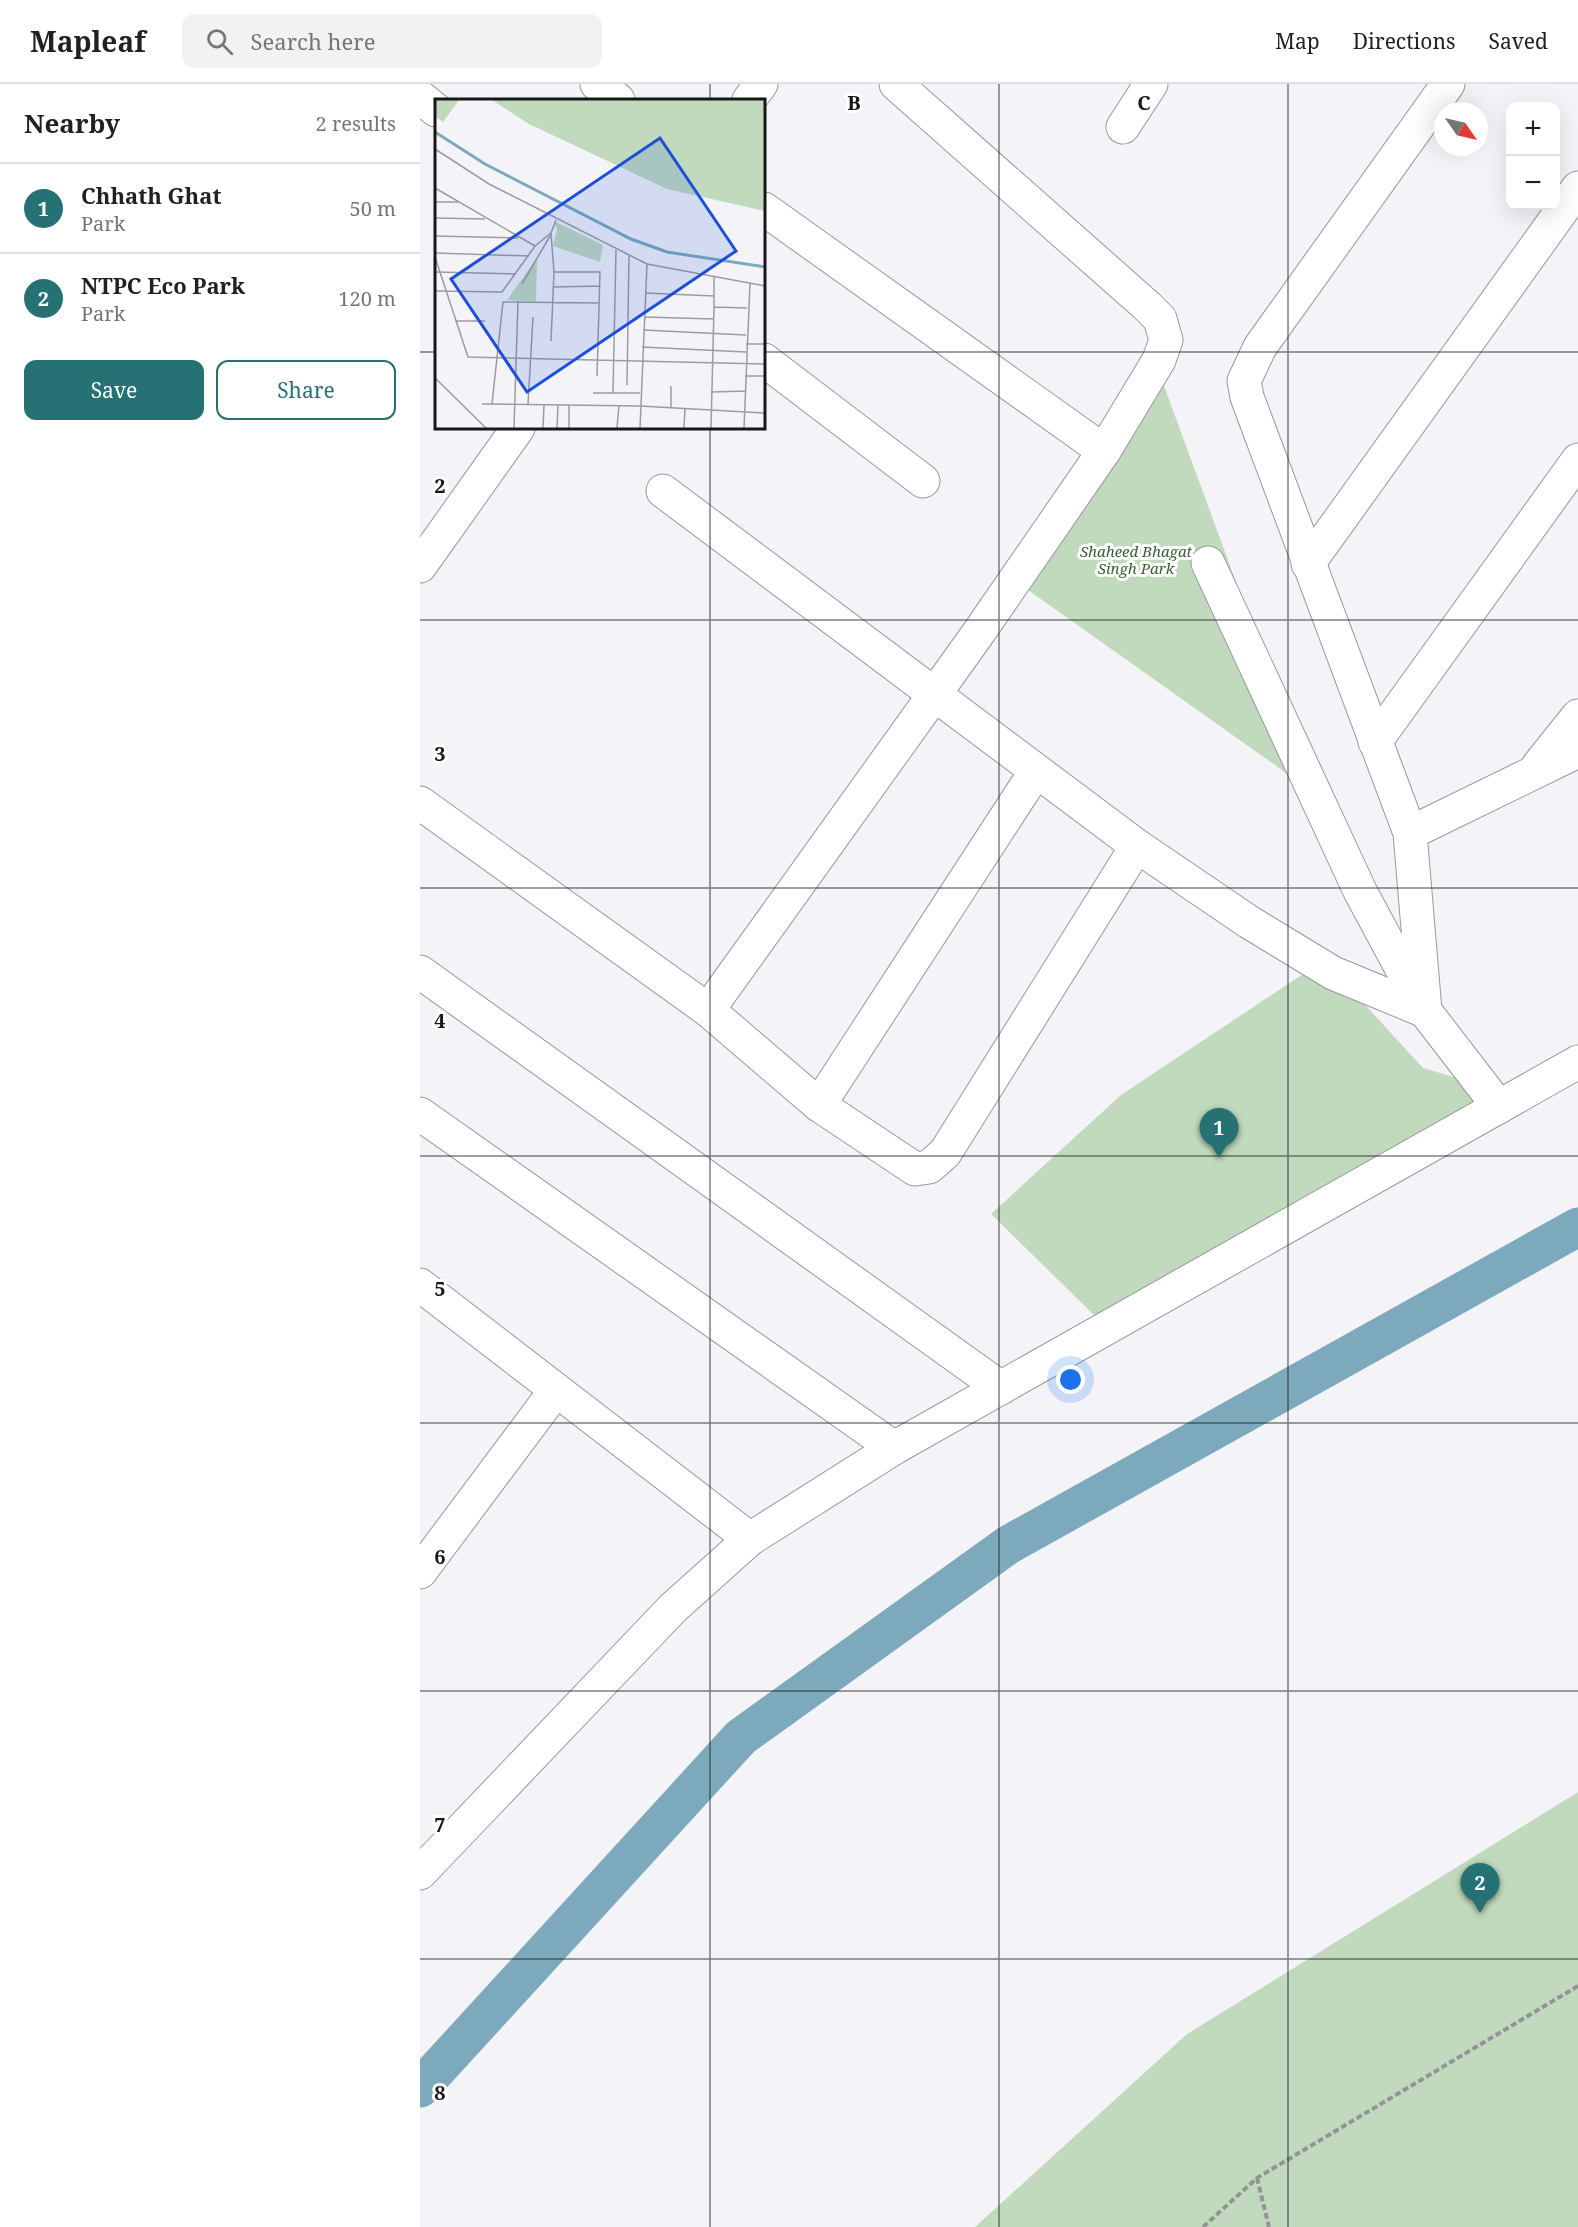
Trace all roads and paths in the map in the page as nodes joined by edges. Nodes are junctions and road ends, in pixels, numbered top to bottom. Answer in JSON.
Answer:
{"nodes":[{"id":1,"x":597,"y":84,"type":"edge"},
{"id":2,"x":761,"y":84,"type":"edge"},
{"id":3,"x":896,"y":84,"type":"edge"},
{"id":4,"x":1151,"y":84,"type":"edge"},
{"id":5,"x":1448,"y":84,"type":"edge"},
{"id":6,"x":420,"y":98,"type":"edge"},
{"id":7,"x":617,"y":99,"type":"edge"},
{"id":8,"x":750,"y":99,"type":"edge"},
{"id":9,"x":435,"y":109,"type":"edge"},
{"id":10,"x":1123,"y":127,"type":"dead end"},
{"id":11,"x":1578,"y":188,"type":"edge"},
{"id":12,"x":765,"y":210,"type":"edge"},
{"id":13,"x":765,"y":361,"type":"edge"},
{"id":14,"x":517,"y":429,"type":"edge"},
{"id":15,"x":1104,"y":451,"type":"junction"},
{"id":16,"x":1578,"y":460,"type":"edge"},
{"id":17,"x":923,"y":481,"type":"dead end"},
{"id":18,"x":663,"y":491,"type":"dead end"},
{"id":19,"x":1208,"y":563,"type":"dead end"},
{"id":20,"x":1308,"y":564,"type":"junction"},
{"id":21,"x":420,"y":566,"type":"edge"},
{"id":22,"x":934,"y":695,"type":"junction"},
{"id":23,"x":1578,"y":716,"type":"edge"},
{"id":24,"x":1375,"y":742,"type":"junction"},
{"id":25,"x":1578,"y":751,"type":"edge"},
{"id":26,"x":1036,"y":771,"type":"junction"},
{"id":27,"x":1532,"y":774,"type":"junction"},
{"id":28,"x":420,"y":803,"type":"edge"},
{"id":29,"x":1410,"y":833,"type":"junction"},
{"id":30,"x":1137,"y":846,"type":"junction"},
{"id":31,"x":420,"y":972,"type":"edge"},
{"id":32,"x":708,"y":1010,"type":"junction"},
{"id":33,"x":1425,"y":1011,"type":"junction"},
{"id":34,"x":1578,"y":1062,"type":"edge"},
{"id":35,"x":819,"y":1105,"type":"junction"},
{"id":36,"x":1499,"y":1107,"type":"junction"},
{"id":37,"x":420,"y":1114,"type":"edge"},
{"id":38,"x":420,"y":1285,"type":"edge"},
{"id":39,"x":1001,"y":1388,"type":"junction"},
{"id":40,"x":556,"y":1390,"type":"junction"},
{"id":41,"x":894,"y":1448,"type":"junction"},
{"id":42,"x":750,"y":1539,"type":"junction"},
{"id":43,"x":420,"y":1572,"type":"edge"},
{"id":44,"x":420,"y":1873,"type":"edge"},
{"id":45,"x":1578,"y":1986,"type":"edge"},
{"id":46,"x":1257,"y":2178,"type":"junction"},
{"id":47,"x":1203,"y":2227,"type":"edge"},
{"id":48,"x":1269,"y":2227,"type":"edge"}],
"edges":[{"from":1,"to":7,"type":"street"},
{"from":2,"to":8,"type":"street"},
{"from":3,"to":15,"type":"street"},
{"from":4,"to":10,"type":"street"},
{"from":5,"to":20,"type":"street"},
{"from":6,"to":9,"type":"street"},
{"from":11,"to":20,"type":"street"},
{"from":12,"to":15,"type":"street"},
{"from":13,"to":17,"type":"street"},
{"from":14,"to":21,"type":"street"},
{"from":15,"to":22,"type":"street"},
{"from":16,"to":24,"type":"street"},
{"from":18,"to":22,"type":"street"},
{"from":19,"to":33,"type":"street"},
{"from":20,"to":24,"type":"street"},
{"from":22,"to":26,"type":"street"},
{"from":22,"to":32,"type":"street"},
{"from":23,"to":27,"type":"street"},
{"from":24,"to":29,"type":"street"},
{"from":25,"to":27,"type":"street"},
{"from":26,"to":30,"type":"street"},
{"from":26,"to":35,"type":"street"},
{"from":27,"to":29,"type":"street"},
{"from":28,"to":32,"type":"street"},
{"from":29,"to":33,"type":"street"},
{"from":30,"to":33,"type":"street"},
{"from":30,"to":35,"type":"street"},
{"from":31,"to":39,"type":"street"},
{"from":32,"to":35,"type":"street"},
{"from":33,"to":36,"type":"street"},
{"from":34,"to":36,"type":"street"},
{"from":36,"to":39,"type":"street"},
{"from":37,"to":41,"type":"street"},
{"from":38,"to":40,"type":"street"},
{"from":39,"to":41,"type":"street"},
{"from":40,"to":42,"type":"street"},
{"from":40,"to":43,"type":"street"},
{"from":41,"to":42,"type":"street"},
{"from":42,"to":44,"type":"street"},
{"from":45,"to":46,"type":"path"},
{"from":46,"to":47,"type":"path"},
{"from":46,"to":48,"type":"path"}]}
